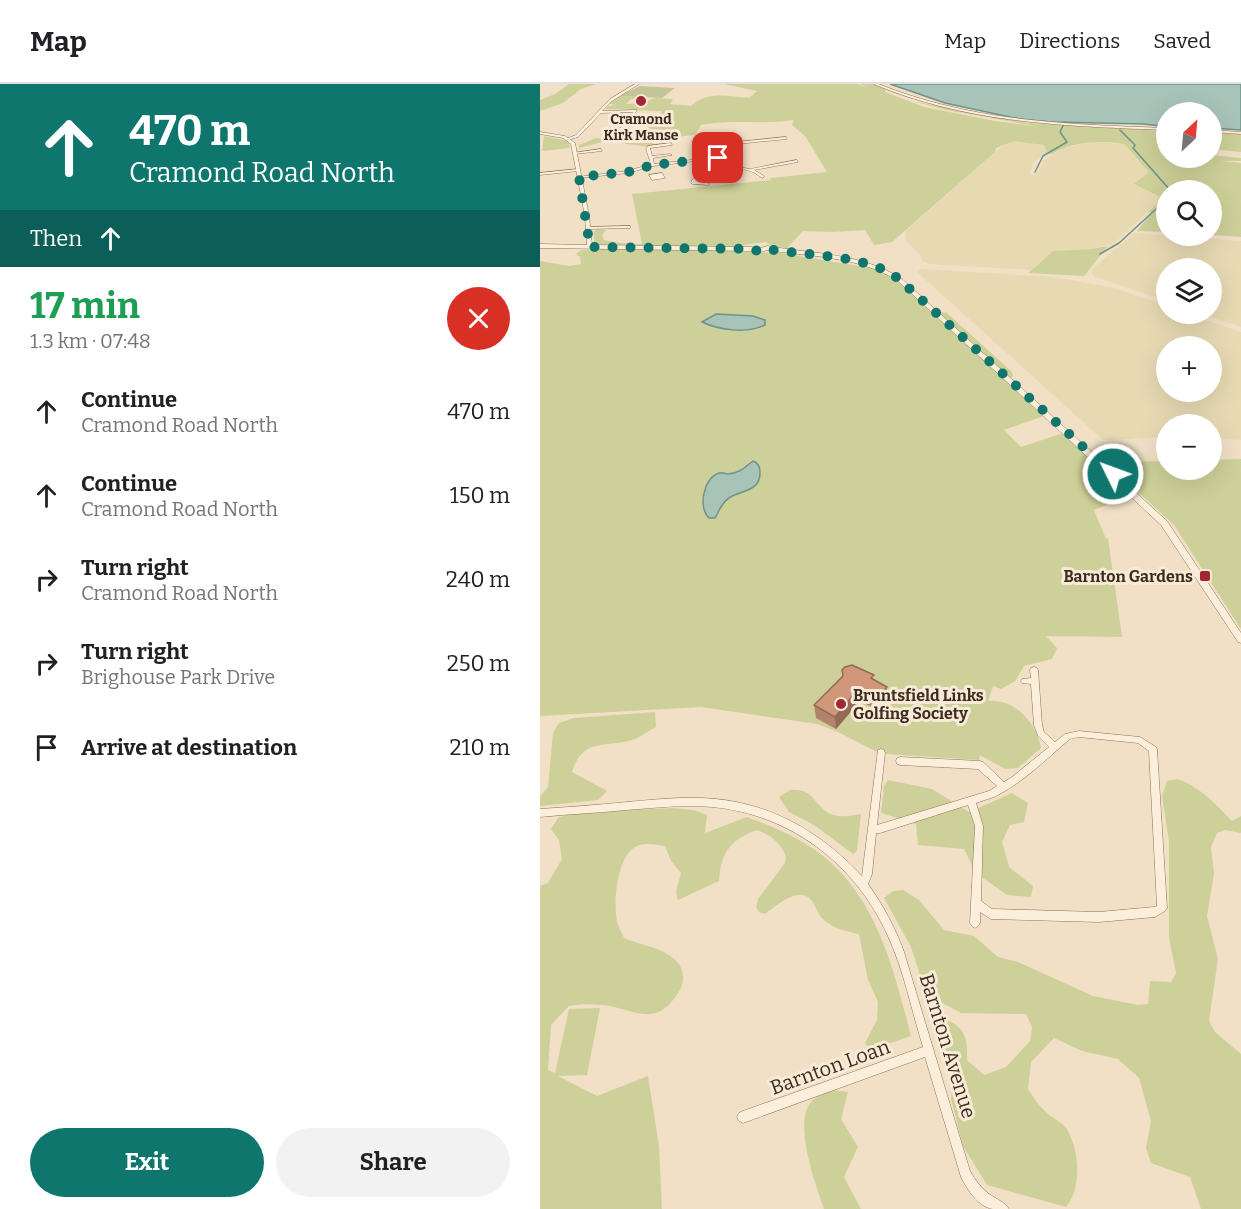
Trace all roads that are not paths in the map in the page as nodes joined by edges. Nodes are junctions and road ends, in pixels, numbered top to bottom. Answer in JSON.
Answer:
{"nodes":[{"id":1,"x":637,"y":84,"type":"edge"},
{"id":2,"x":870,"y":84,"type":"edge"},
{"id":3,"x":877,"y":85,"type":"edge"},
{"id":4,"x":598,"y":112,"type":"junction"},
{"id":5,"x":1156,"y":128,"type":"edge"},
{"id":6,"x":619,"y":132,"type":"dead end"},
{"id":7,"x":1222,"y":132,"type":"edge"},
{"id":8,"x":540,"y":133,"type":"edge"},
{"id":9,"x":1241,"y":133,"type":"edge"},
{"id":10,"x":762,"y":138,"type":"junction"},
{"id":11,"x":786,"y":138,"type":"dead end"},
{"id":12,"x":568,"y":139,"type":"junction"},
{"id":13,"x":671,"y":144,"type":"dead end"},
{"id":14,"x":766,"y":145,"type":"dead end"},
{"id":15,"x":696,"y":147,"type":"dead end"},
{"id":16,"x":715,"y":149,"type":"junction"},
{"id":17,"x":601,"y":150,"type":"dead end"},
{"id":18,"x":574,"y":153,"type":"junction"},
{"id":19,"x":670,"y":155,"type":"dead end"},
{"id":20,"x":650,"y":158,"type":"junction"},
{"id":21,"x":718,"y":158,"type":"junction"},
{"id":22,"x":797,"y":161,"type":"dead end"},
{"id":23,"x":653,"y":165,"type":"junction"},
{"id":24,"x":640,"y":169,"type":"junction"},
{"id":25,"x":578,"y":170,"type":"junction"},
{"id":26,"x":724,"y":170,"type":"junction"},
{"id":27,"x":750,"y":171,"type":"junction"},
{"id":28,"x":540,"y":174,"type":"edge"},
{"id":29,"x":651,"y":175,"type":"dead end"},
{"id":30,"x":579,"y":177,"type":"junction"},
{"id":31,"x":763,"y":177,"type":"dead end"},
{"id":32,"x":708,"y":184,"type":"dead end"},
{"id":33,"x":629,"y":227,"type":"dead end"},
{"id":34,"x":588,"y":228,"type":"junction"},
{"id":35,"x":540,"y":246,"type":"edge"},
{"id":36,"x":590,"y":247,"type":"junction"},
{"id":37,"x":1241,"y":640,"type":"edge"},
{"id":38,"x":1034,"y":670,"type":"dead end"},
{"id":39,"x":1025,"y":681,"type":"dead end"},
{"id":40,"x":1035,"y":681,"type":"junction"},
{"id":41,"x":1055,"y":747,"type":"junction"},
{"id":42,"x":881,"y":753,"type":"dead end"},
{"id":43,"x":900,"y":760,"type":"dead end"},
{"id":44,"x":1004,"y":787,"type":"junction"},
{"id":45,"x":971,"y":801,"type":"junction"},
{"id":46,"x":540,"y":813,"type":"edge"},
{"id":47,"x":873,"y":829,"type":"junction"},
{"id":48,"x":863,"y":884,"type":"junction"},
{"id":49,"x":975,"y":903,"type":"junction"},
{"id":50,"x":975,"y":923,"type":"dead end"},
{"id":51,"x":929,"y":1050,"type":"junction"},
{"id":52,"x":743,"y":1117,"type":"dead end"},
{"id":53,"x":983,"y":1204,"type":"edge"},
{"id":54,"x":1003,"y":1209,"type":"edge"}],
"edges":[{"from":1,"to":4,"type":"street"},
{"from":2,"to":3,"type":"street"},
{"from":3,"to":5,"type":"street"},
{"from":4,"to":6,"type":"street"},
{"from":4,"to":12,"type":"street"},
{"from":7,"to":9,"type":"street"},
{"from":8,"to":12,"type":"street"},
{"from":10,"to":11,"type":"street"},
{"from":10,"to":14,"type":"street"},
{"from":10,"to":16,"type":"street"},
{"from":12,"to":18,"type":"street"},
{"from":13,"to":20,"type":"street"},
{"from":15,"to":16,"type":"street"},
{"from":16,"to":21,"type":"street"},
{"from":17,"to":18,"type":"street"},
{"from":18,"to":25,"type":"street"},
{"from":19,"to":20,"type":"street"},
{"from":20,"to":23,"type":"street"},
{"from":21,"to":23,"type":"street"},
{"from":21,"to":26,"type":"street"},
{"from":22,"to":27,"type":"street"},
{"from":23,"to":24,"type":"street"},
{"from":24,"to":29,"type":"street"},
{"from":24,"to":30,"type":"street"},
{"from":25,"to":28,"type":"street"},
{"from":25,"to":30,"type":"street"},
{"from":26,"to":27,"type":"street"},
{"from":26,"to":32,"type":"street"},
{"from":27,"to":31,"type":"street"},
{"from":30,"to":34,"type":"street"},
{"from":33,"to":34,"type":"street"},
{"from":34,"to":36,"type":"street"},
{"from":35,"to":36,"type":"street"},
{"from":36,"to":37,"type":"street"},
{"from":38,"to":40,"type":"street"},
{"from":39,"to":40,"type":"street"},
{"from":40,"to":41,"type":"street"},
{"from":41,"to":44,"type":"street"},
{"from":41,"to":49,"type":"street"},
{"from":42,"to":47,"type":"street"},
{"from":43,"to":44,"type":"street"},
{"from":44,"to":45,"type":"street"},
{"from":45,"to":47,"type":"street"},
{"from":45,"to":49,"type":"street"},
{"from":46,"to":48,"type":"street","name":"Barnton Avenue"},
{"from":47,"to":48,"type":"street"},
{"from":48,"to":51,"type":"street","name":"Barnton Avenue"},
{"from":49,"to":50,"type":"street"},
{"from":51,"to":52,"type":"street","name":"Barnton Loan"},
{"from":51,"to":53,"type":"street","name":"Barnton Avenue"},
{"from":53,"to":54,"type":"street","name":"Barnton Avenue"}]}
